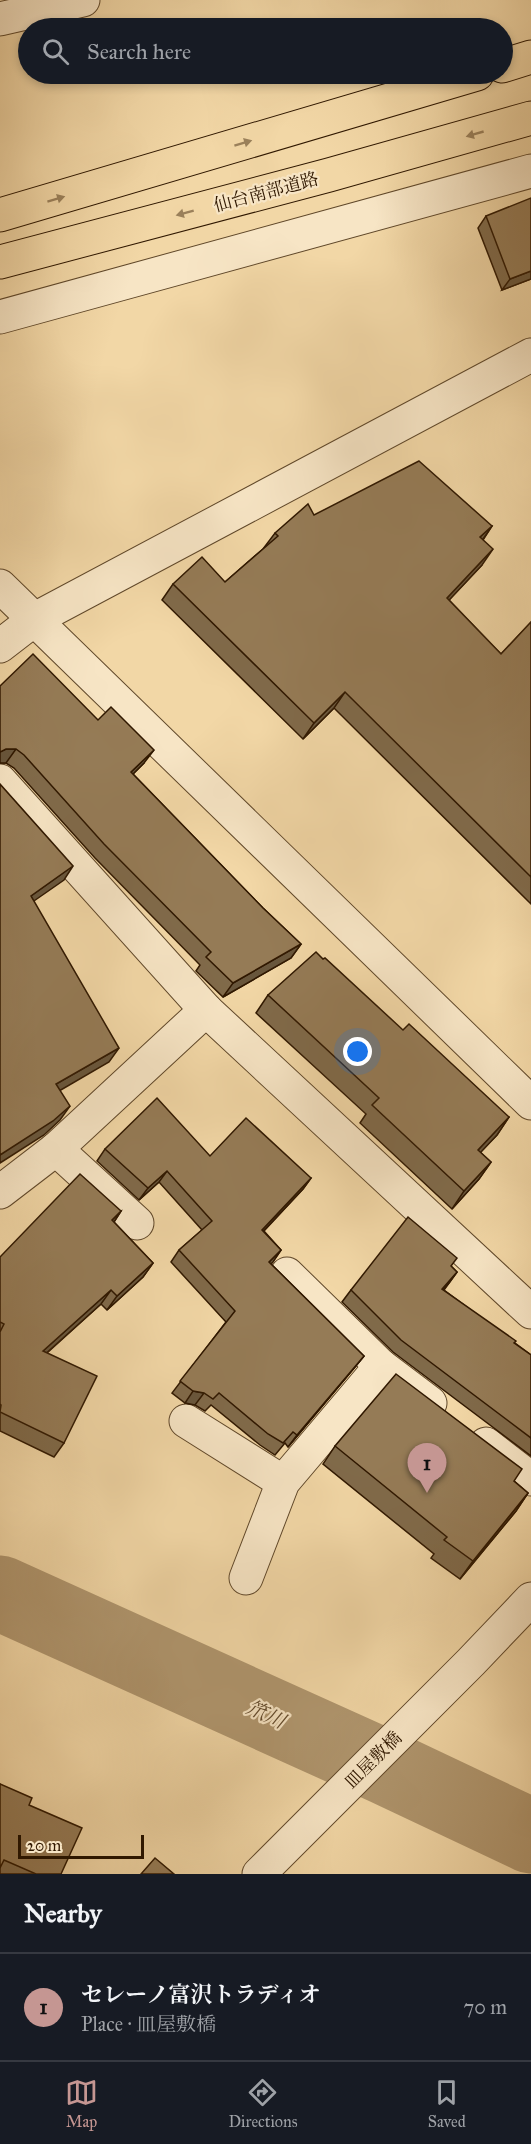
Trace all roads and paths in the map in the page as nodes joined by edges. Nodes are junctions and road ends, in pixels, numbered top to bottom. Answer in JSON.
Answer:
{"nodes":[{"id":1,"x":83,"y":0,"type":"edge"},
{"id":2,"x":0,"y":19,"type":"edge"},
{"id":3,"x":531,"y":57,"type":"edge"},
{"id":4,"x":513,"y":63,"type":"edge"},
{"id":5,"x":443,"y":84,"type":"edge"},
{"id":6,"x":531,"y":118,"type":"edge"},
{"id":7,"x":531,"y":171,"type":"edge"},
{"id":8,"x":0,"y":215,"type":"edge"},
{"id":9,"x":0,"y":262,"type":"edge"},
{"id":10,"x":0,"y":317,"type":"edge"},
{"id":11,"x":531,"y":355,"type":"edge"},
{"id":12,"x":0,"y":586,"type":"edge"},
{"id":13,"x":34,"y":619,"type":"junction"},
{"id":14,"x":0,"y":646,"type":"edge"},
{"id":15,"x":0,"y":781,"type":"edge"},
{"id":16,"x":206,"y":1010,"type":"junction"},
{"id":17,"x":531,"y":1103,"type":"edge"},
{"id":18,"x":56,"y":1149,"type":"junction"},
{"id":19,"x":0,"y":1192,"type":"edge"},
{"id":20,"x":137,"y":1223,"type":"dead end"},
{"id":21,"x":287,"y":1274,"type":"dead end"},
{"id":22,"x":531,"y":1312,"type":"edge"},
{"id":23,"x":381,"y":1366,"type":"junction"},
{"id":24,"x":186,"y":1420,"type":"dead end"},
{"id":25,"x":531,"y":1479,"type":"edge"},
{"id":26,"x":283,"y":1482,"type":"junction"},
{"id":27,"x":246,"y":1578,"type":"dead end"},
{"id":28,"x":531,"y":1599,"type":"edge"},
{"id":29,"x":259,"y":1874,"type":"edge"}],
"edges":[{"from":1,"to":2,"type":"street"},
{"from":3,"to":4,"type":"highway"},
{"from":8,"to":5,"type":"highway","one_way":true},
{"from":6,"to":9,"type":"highway","name":"仙台南部道路","one_way":true},
{"from":7,"to":10,"type":"street"},
{"from":11,"to":13,"type":"street"},
{"from":12,"to":13,"type":"street"},
{"from":13,"to":14,"type":"street"},
{"from":13,"to":17,"type":"street"},
{"from":15,"to":16,"type":"street"},
{"from":16,"to":18,"type":"street"},
{"from":16,"to":22,"type":"street"},
{"from":18,"to":19,"type":"street"},
{"from":18,"to":20,"type":"street"},
{"from":21,"to":23,"type":"street"},
{"from":23,"to":25,"type":"street"},
{"from":23,"to":26,"type":"street"},
{"from":24,"to":26,"type":"street"},
{"from":26,"to":27,"type":"street"},
{"from":28,"to":29,"type":"street","name":"皿屋敷橋"}]}
